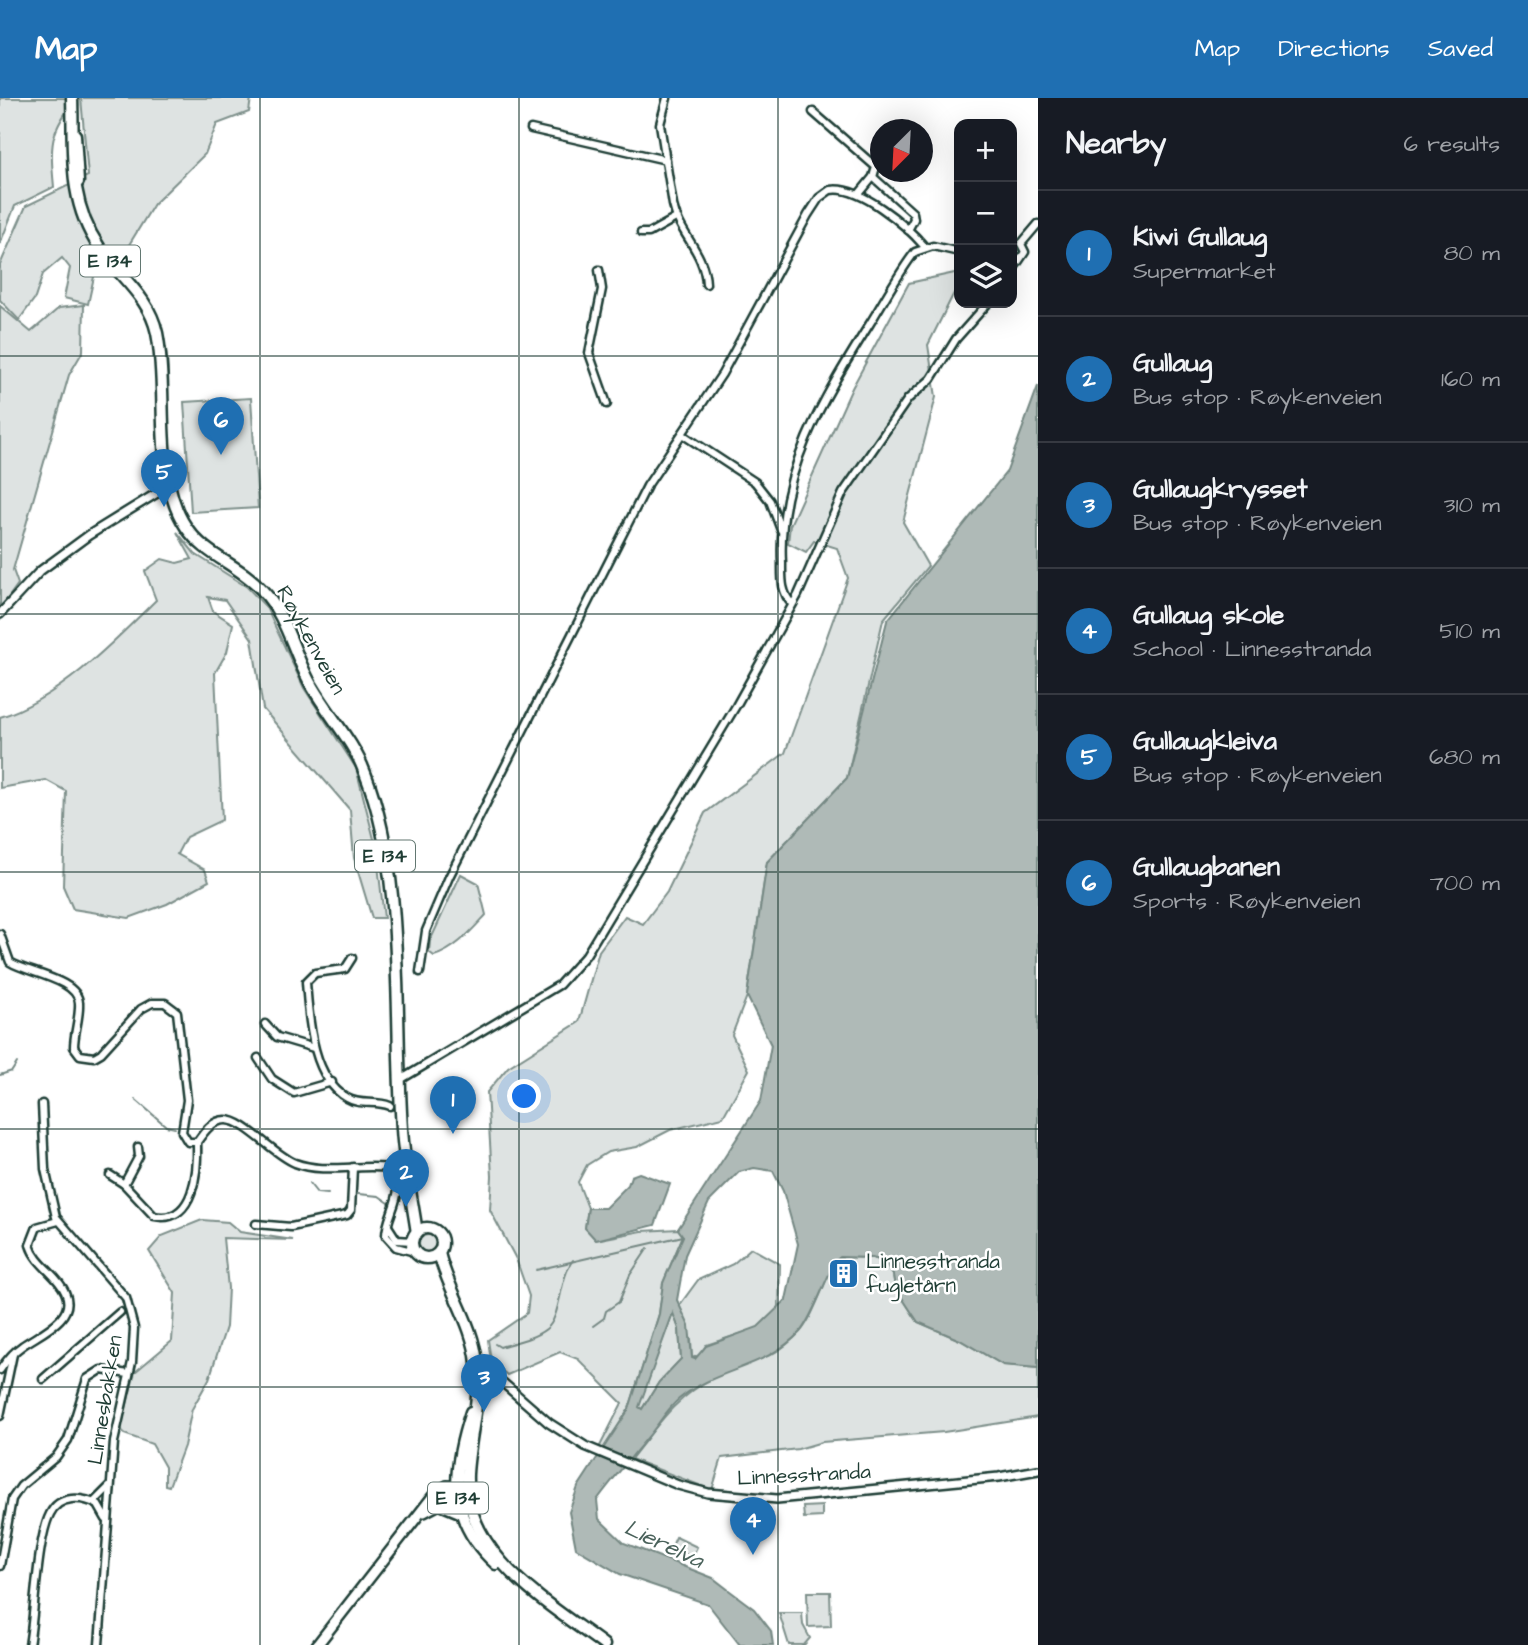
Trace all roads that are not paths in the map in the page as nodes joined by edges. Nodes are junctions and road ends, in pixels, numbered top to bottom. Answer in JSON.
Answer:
{"nodes":[{"id":1,"x":72,"y":98,"type":"edge"},
{"id":2,"x":667,"y":98,"type":"edge"},
{"id":3,"x":813,"y":112,"type":"dead end"},
{"id":4,"x":531,"y":129,"type":"dead end"},
{"id":5,"x":666,"y":160,"type":"junction"},
{"id":6,"x":870,"y":162,"type":"edge"},
{"id":7,"x":870,"y":181,"type":"edge"},
{"id":8,"x":879,"y":182,"type":"edge"},
{"id":9,"x":859,"y":194,"type":"junction"},
{"id":10,"x":676,"y":218,"type":"junction"},
{"id":11,"x":1038,"y":224,"type":"edge"},
{"id":12,"x":908,"y":230,"type":"junction"},
{"id":13,"x":641,"y":233,"type":"dead end"},
{"id":14,"x":925,"y":247,"type":"junction"},
{"id":15,"x":954,"y":251,"type":"edge"},
{"id":16,"x":1017,"y":264,"type":"edge"},
{"id":17,"x":599,"y":270,"type":"dead end"},
{"id":18,"x":706,"y":284,"type":"dead end"},
{"id":19,"x":984,"y":308,"type":"edge"},
{"id":20,"x":607,"y":404,"type":"dead end"},
{"id":21,"x":685,"y":436,"type":"dead end"},
{"id":22,"x":170,"y":485,"type":"junction"},
{"id":23,"x":781,"y":532,"type":"junction"},
{"id":24,"x":792,"y":604,"type":"junction"},
{"id":25,"x":0,"y":614,"type":"edge"},
{"id":26,"x":0,"y":934,"type":"edge"},
{"id":27,"x":352,"y":958,"type":"dead end"},
{"id":28,"x":420,"y":972,"type":"dead end"},
{"id":29,"x":265,"y":1024,"type":"dead end"},
{"id":30,"x":314,"y":1048,"type":"junction"},
{"id":31,"x":258,"y":1058,"type":"dead end"},
{"id":32,"x":400,"y":1080,"type":"junction"},
{"id":33,"x":332,"y":1082,"type":"junction"},
{"id":34,"x":42,"y":1104,"type":"dead end"},
{"id":35,"x":390,"y":1106,"type":"dead end"},
{"id":36,"x":197,"y":1142,"type":"junction"},
{"id":37,"x":138,"y":1147,"type":"dead end"},
{"id":38,"x":353,"y":1167,"type":"junction"},
{"id":39,"x":110,"y":1175,"type":"dead end"},
{"id":40,"x":124,"y":1184,"type":"junction"},
{"id":41,"x":412,"y":1204,"type":"junction"},
{"id":42,"x":58,"y":1221,"type":"junction"},
{"id":43,"x":256,"y":1224,"type":"dead end"},
{"id":44,"x":388,"y":1225,"type":"junction"},
{"id":45,"x":428,"y":1228,"type":"junction"},
{"id":46,"x":414,"y":1237,"type":"junction"},
{"id":47,"x":415,"y":1252,"type":"junction"},
{"id":48,"x":439,"y":1253,"type":"junction"},
{"id":49,"x":427,"y":1258,"type":"junction"},
{"id":50,"x":447,"y":1281,"type":"junction"},
{"id":51,"x":120,"y":1312,"type":"dead end"},
{"id":52,"x":13,"y":1353,"type":"junction"},
{"id":53,"x":0,"y":1370,"type":"edge"},
{"id":54,"x":129,"y":1374,"type":"junction"},
{"id":55,"x":478,"y":1376,"type":"junction"},
{"id":56,"x":43,"y":1379,"type":"dead end"},
{"id":57,"x":0,"y":1416,"type":"edge"},
{"id":58,"x":1038,"y":1470,"type":"edge"},
{"id":59,"x":110,"y":1486,"type":"junction"},
{"id":60,"x":460,"y":1489,"type":"junction"},
{"id":61,"x":94,"y":1502,"type":"junction"},
{"id":62,"x":438,"y":1503,"type":"junction"},
{"id":63,"x":462,"y":1513,"type":"junction"},
{"id":64,"x":419,"y":1515,"type":"junction"},
{"id":65,"x":106,"y":1519,"type":"junction"},
{"id":66,"x":0,"y":1566,"type":"edge"},
{"id":67,"x":520,"y":1580,"type":"junction"},
{"id":68,"x":29,"y":1645,"type":"edge"},
{"id":69,"x":99,"y":1645,"type":"edge"},
{"id":70,"x":317,"y":1645,"type":"edge"},
{"id":71,"x":604,"y":1645,"type":"edge"}],
"edges":[{"from":1,"to":22,"type":"highway","name":"Røykenveien","number":"E 134"},
{"from":2,"to":5,"type":"street"},
{"from":3,"to":6,"type":"street"},
{"from":4,"to":5,"type":"street"},
{"from":5,"to":10,"type":"street"},
{"from":7,"to":9,"type":"street"},
{"from":8,"to":12,"type":"street"},
{"from":9,"to":12,"type":"street"},
{"from":9,"to":28,"type":"street"},
{"from":10,"to":13,"type":"street"},
{"from":10,"to":18,"type":"street"},
{"from":11,"to":16,"type":"street"},
{"from":12,"to":14,"type":"street"},
{"from":14,"to":15,"type":"street"},
{"from":14,"to":23,"type":"street"},
{"from":17,"to":20,"type":"street"},
{"from":19,"to":24,"type":"street"},
{"from":21,"to":23,"type":"street"},
{"from":22,"to":25,"type":"street"},
{"from":22,"to":32,"type":"highway","name":"Røykenveien","number":"E 134"},
{"from":23,"to":24,"type":"street"},
{"from":24,"to":32,"type":"street"},
{"from":26,"to":36,"type":"street"},
{"from":27,"to":30,"type":"street"},
{"from":29,"to":30,"type":"street"},
{"from":30,"to":33,"type":"street"},
{"from":31,"to":33,"type":"street"},
{"from":32,"to":41,"type":"highway","name":"Røykenveien","number":"E 134"},
{"from":33,"to":35,"type":"street"},
{"from":34,"to":42,"type":"street","name":"Linnesbakken"},
{"from":36,"to":38,"type":"street"},
{"from":36,"to":40,"type":"street"},
{"from":37,"to":40,"type":"street"},
{"from":38,"to":43,"type":"street"},
{"from":38,"to":44,"type":"street"},
{"from":39,"to":40,"type":"street"},
{"from":41,"to":45,"type":"highway","name":"Røykenveien","number":"E 134"},
{"from":41,"to":46,"type":"highway","name":"Røykenveien","number":"E 134"},
{"from":42,"to":52,"type":"street"},
{"from":42,"to":54,"type":"street","name":"Linnesbakken"},
{"from":44,"to":46,"type":"street"},
{"from":44,"to":47,"type":"street"},
{"from":45,"to":46,"type":"highway"},
{"from":45,"to":48,"type":"highway","number":"E 134"},
{"from":46,"to":47,"type":"highway","number":"E 134"},
{"from":47,"to":49,"type":"highway","number":"E 134"},
{"from":48,"to":49,"type":"highway"},
{"from":48,"to":50,"type":"highway","number":"E 134"},
{"from":49,"to":50,"type":"highway","number":"E 134"},
{"from":50,"to":55,"type":"highway","number":"E 134"},
{"from":51,"to":56,"type":"street"},
{"from":52,"to":53,"type":"street"},
{"from":52,"to":57,"type":"street"},
{"from":54,"to":59,"type":"street","name":"Linnesbakken"},
{"from":54,"to":66,"type":"street"},
{"from":55,"to":58,"type":"street","name":"Linnesstranda"},
{"from":55,"to":60,"type":"highway","number":"E 134"},
{"from":59,"to":61,"type":"street"},
{"from":59,"to":65,"type":"street","name":"Linnesbakken"},
{"from":60,"to":62,"type":"main road"},
{"from":60,"to":63,"type":"highway","number":"E 134"},
{"from":60,"to":64,"type":"main road"},
{"from":60,"to":67,"type":"highway","number":"E 134"},
{"from":61,"to":65,"type":"street"},
{"from":61,"to":68,"type":"street"},
{"from":62,"to":63,"type":"highway","number":"E 134"},
{"from":62,"to":64,"type":"main road"},
{"from":63,"to":67,"type":"highway","number":"E 134"},
{"from":64,"to":70,"type":"main road"},
{"from":65,"to":69,"type":"street","name":"Linnesbakken"},
{"from":67,"to":71,"type":"highway","number":"E 134"}]}
